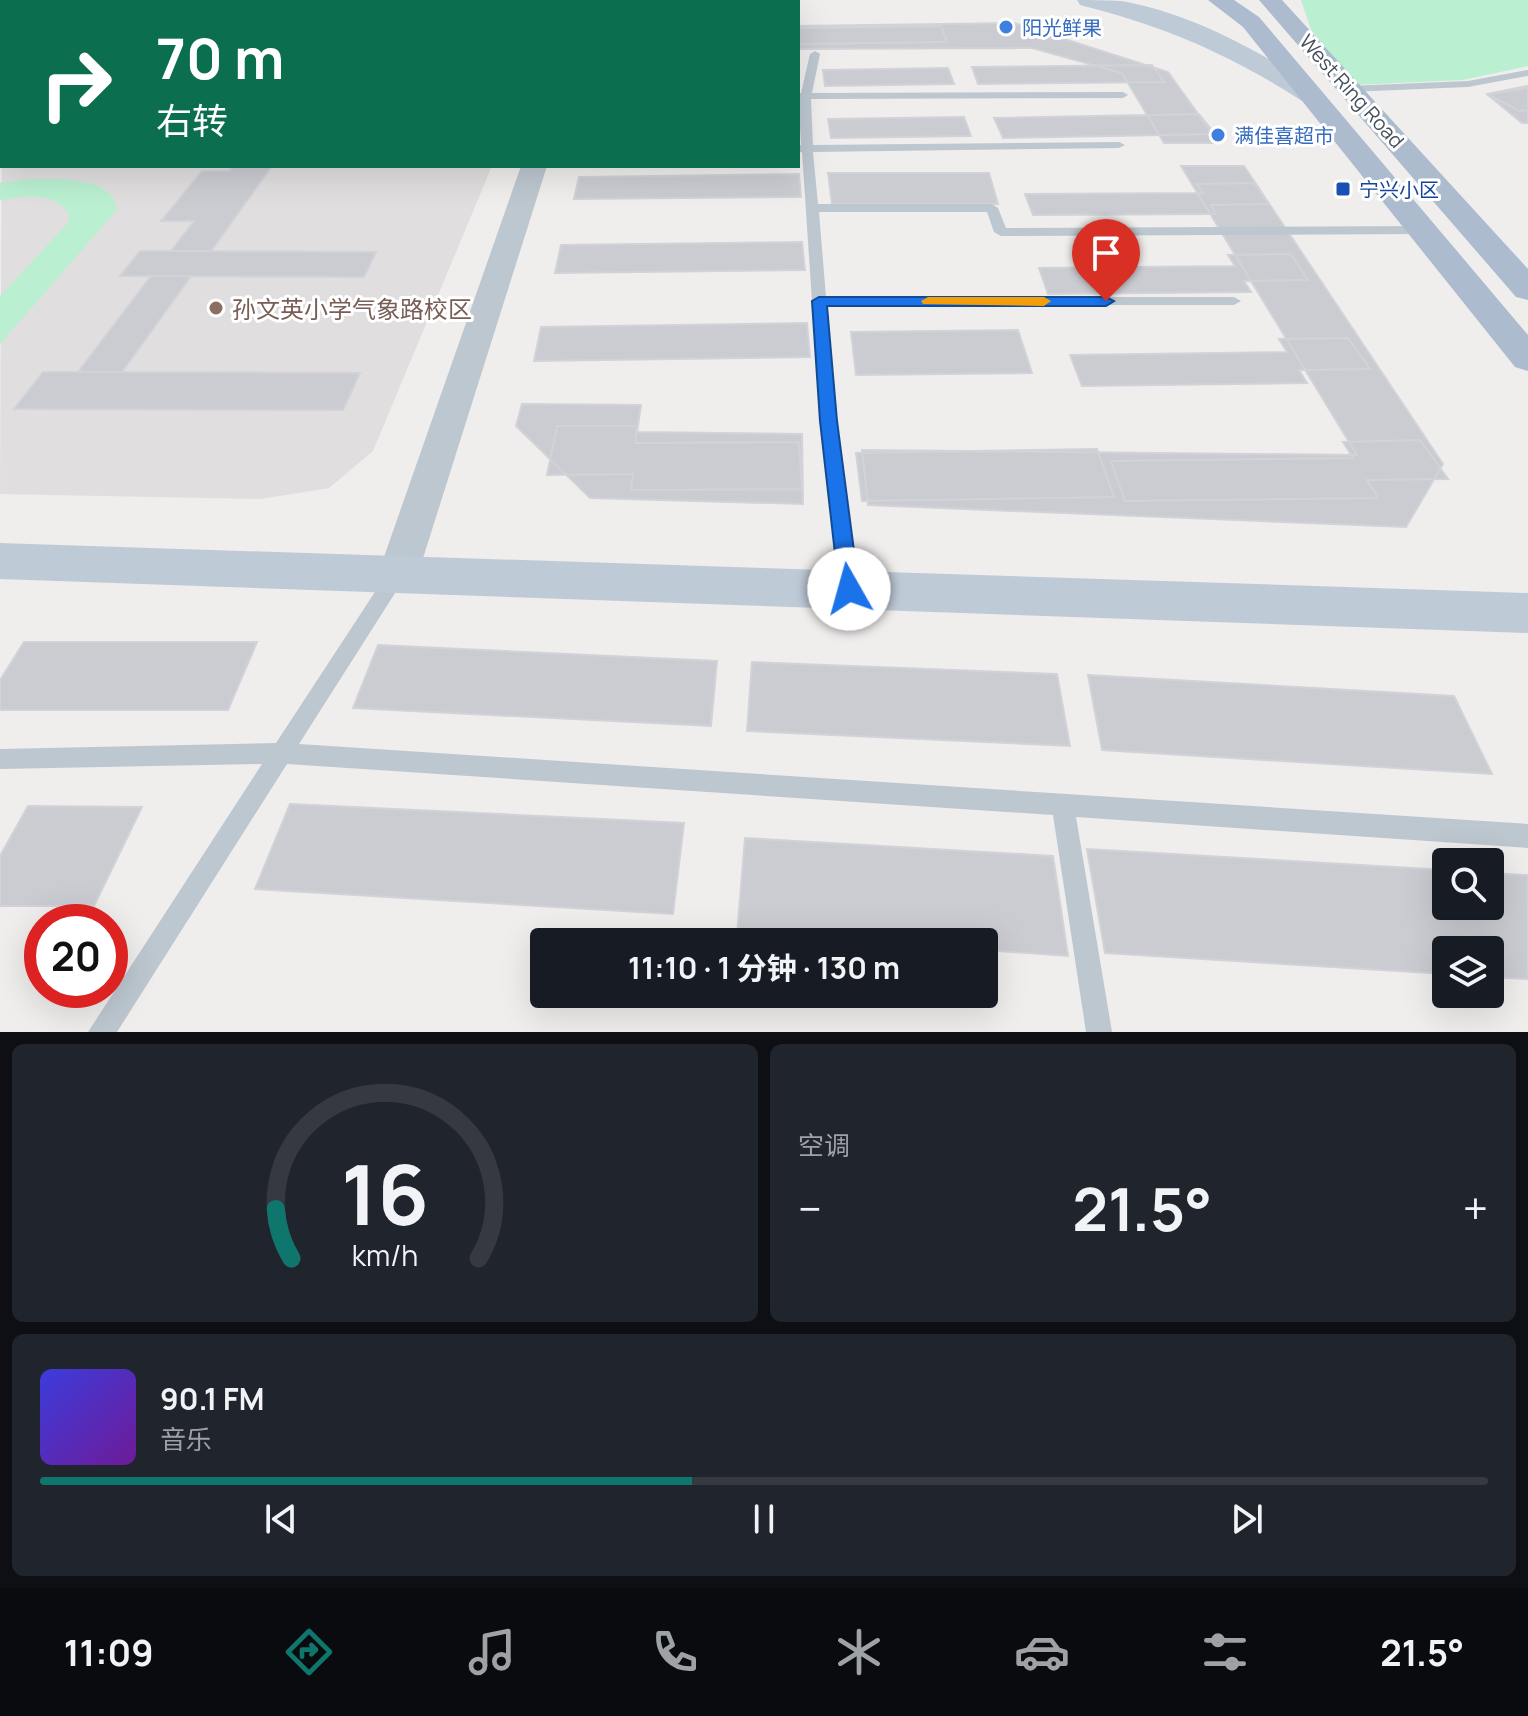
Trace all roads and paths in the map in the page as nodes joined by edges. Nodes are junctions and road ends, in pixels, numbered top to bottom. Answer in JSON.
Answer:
{"nodes":[{"id":1,"x":1088,"y":0,"type":"edge"},
{"id":2,"x":1219,"y":0,"type":"edge"},
{"id":3,"x":1270,"y":0,"type":"edge"},
{"id":4,"x":815,"y":54,"type":"dead end"},
{"id":5,"x":1528,"y":73,"type":"edge"},
{"id":6,"x":1349,"y":89,"type":"junction"},
{"id":7,"x":1123,"y":95,"type":"dead end"},
{"id":8,"x":1311,"y":95,"type":"junction"},
{"id":9,"x":802,"y":96,"type":"edge"},
{"id":10,"x":1119,"y":145,"type":"dead end"},
{"id":11,"x":803,"y":149,"type":"edge"},
{"id":12,"x":533,"y":168,"type":"edge"},
{"id":13,"x":812,"y":208,"type":"junction"},
{"id":14,"x":1422,"y":230,"type":"junction"},
{"id":15,"x":1528,"y":290,"type":"edge"},
{"id":16,"x":819,"y":301,"type":"junction"},
{"id":17,"x":1234,"y":301,"type":"dead end"},
{"id":18,"x":1528,"y":359,"type":"edge"},
{"id":19,"x":0,"y":561,"type":"edge"},
{"id":20,"x":398,"y":574,"type":"junction"},
{"id":21,"x":849,"y":589,"type":"junction"},
{"id":22,"x":1528,"y":613,"type":"edge"},
{"id":23,"x":282,"y":753,"type":"junction"},
{"id":24,"x":0,"y":759,"type":"edge"},
{"id":25,"x":1063,"y":805,"type":"junction"},
{"id":26,"x":1528,"y":836,"type":"edge"},
{"id":27,"x":101,"y":1032,"type":"edge"},
{"id":28,"x":1099,"y":1032,"type":"edge"}],
"edges":[{"from":1,"to":8,"type":"street"},
{"from":2,"to":8,"type":"main road","name":"West Ring Road"},
{"from":3,"to":6,"type":"main road","name":"West Ring Road"},
{"from":4,"to":9,"type":"lane"},
{"from":5,"to":6,"type":"lane"},
{"from":6,"to":15,"type":"main road","name":"West Ring Road"},
{"from":7,"to":9,"type":"lane"},
{"from":8,"to":14,"type":"main road","name":"West Ring Road"},
{"from":9,"to":11,"type":"lane"},
{"from":10,"to":11,"type":"lane"},
{"from":11,"to":13,"type":"lane"},
{"from":12,"to":20,"type":"street"},
{"from":13,"to":14,"type":"lane"},
{"from":13,"to":16,"type":"lane"},
{"from":14,"to":18,"type":"main road","name":"West Ring Road"},
{"from":16,"to":17,"type":"lane"},
{"from":16,"to":21,"type":"lane"},
{"from":19,"to":20,"type":"street"},
{"from":20,"to":21,"type":"street"},
{"from":20,"to":23,"type":"lane"},
{"from":21,"to":22,"type":"street"},
{"from":23,"to":24,"type":"lane"},
{"from":23,"to":25,"type":"lane"},
{"from":23,"to":27,"type":"lane"},
{"from":25,"to":26,"type":"lane"},
{"from":25,"to":28,"type":"lane"}]}
